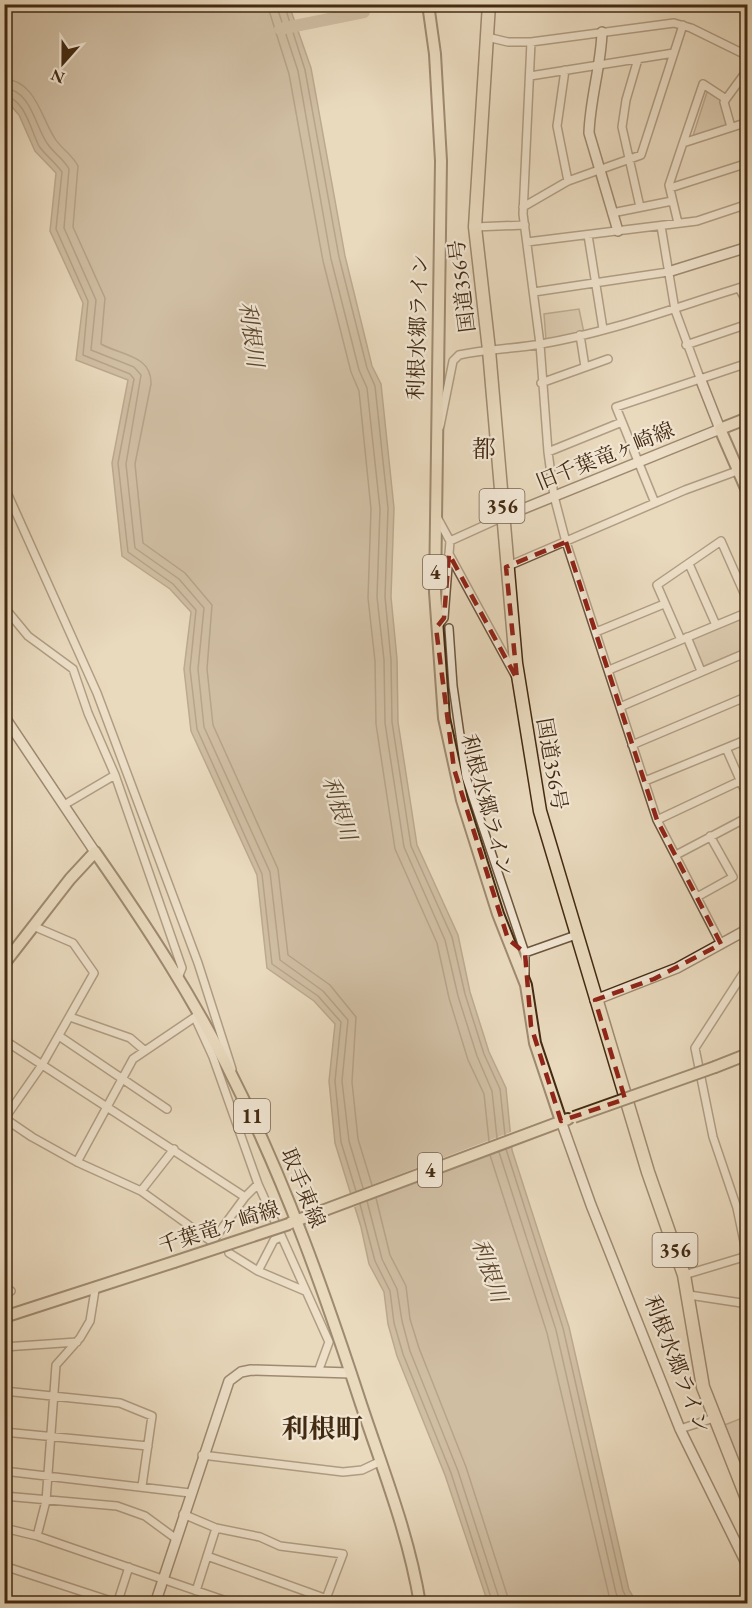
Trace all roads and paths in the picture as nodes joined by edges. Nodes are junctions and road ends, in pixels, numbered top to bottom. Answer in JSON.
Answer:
{"nodes":[{"id":1,"x":428,"y":4,"type":"edge"},
{"id":2,"x":489,"y":4,"type":"edge"},
{"id":3,"x":683,"y":25,"type":"junction"},
{"id":4,"x":602,"y":32,"type":"junction"},
{"id":5,"x":486,"y":37,"type":"junction"},
{"id":6,"x":531,"y":42,"type":"junction"},
{"id":7,"x":674,"y":53,"type":"junction"},
{"id":8,"x":747,"y":56,"type":"edge"},
{"id":9,"x":638,"y":59,"type":"junction"},
{"id":10,"x":600,"y":65,"type":"junction"},
{"id":11,"x":747,"y":69,"type":"edge"},
{"id":12,"x":565,"y":70,"type":"junction"},
{"id":13,"x":530,"y":75,"type":"junction"},
{"id":14,"x":726,"y":99,"type":"junction"},
{"id":15,"x":745,"y":123,"type":"edge"},
{"id":16,"x":731,"y":127,"type":"junction"},
{"id":17,"x":747,"y":139,"type":"edge"},
{"id":18,"x":683,"y":143,"type":"junction"},
{"id":19,"x":628,"y":160,"type":"junction"},
{"id":20,"x":747,"y":163,"type":"edge"},
{"id":21,"x":598,"y":170,"type":"junction"},
{"id":22,"x":568,"y":181,"type":"junction"},
{"id":23,"x":670,"y":188,"type":"junction"},
{"id":24,"x":672,"y":201,"type":"junction"},
{"id":25,"x":747,"y":204,"type":"edge"},
{"id":26,"x":523,"y":207,"type":"junction"},
{"id":27,"x":640,"y":207,"type":"junction"},
{"id":28,"x":612,"y":213,"type":"junction"},
{"id":29,"x":678,"y":223,"type":"junction"},
{"id":30,"x":525,"y":225,"type":"junction"},
{"id":31,"x":661,"y":226,"type":"junction"},
{"id":32,"x":475,"y":227,"type":"junction"},
{"id":33,"x":618,"y":231,"type":"junction"},
{"id":34,"x":588,"y":235,"type":"junction"},
{"id":35,"x":526,"y":242,"type":"junction"},
{"id":36,"x":747,"y":247,"type":"edge"},
{"id":37,"x":668,"y":272,"type":"junction"},
{"id":38,"x":596,"y":283,"type":"junction"},
{"id":39,"x":747,"y":285,"type":"edge"},
{"id":40,"x":739,"y":288,"type":"junction"},
{"id":41,"x":534,"y":292,"type":"junction"},
{"id":42,"x":747,"y":304,"type":"edge"},
{"id":43,"x":675,"y":310,"type":"junction"},
{"id":44,"x":747,"y":324,"type":"edge"},
{"id":45,"x":603,"y":329,"type":"junction"},
{"id":46,"x":580,"y":335,"type":"junction"},
{"id":47,"x":540,"y":344,"type":"junction"},
{"id":48,"x":686,"y":345,"type":"junction"},
{"id":49,"x":489,"y":350,"type":"junction"},
{"id":50,"x":608,"y":359,"type":"dead end"},
{"id":51,"x":747,"y":363,"type":"edge"},
{"id":52,"x":585,"y":367,"type":"junction"},
{"id":53,"x":700,"y":378,"type":"junction"},
{"id":54,"x":541,"y":383,"type":"junction"},
{"id":55,"x":747,"y":418,"type":"edge"},
{"id":56,"x":622,"y":422,"type":"junction"},
{"id":57,"x":720,"y":429,"type":"junction"},
{"id":58,"x":435,"y":430,"type":"junction"},
{"id":59,"x":548,"y":452,"type":"junction"},
{"id":60,"x":638,"y":462,"type":"junction"},
{"id":61,"x":743,"y":469,"type":"edge"},
{"id":62,"x":4,"y":486,"type":"edge"},
{"id":63,"x":747,"y":493,"type":"edge"},
{"id":64,"x":554,"y":496,"type":"junction"},
{"id":65,"x":655,"y":503,"type":"junction"},
{"id":66,"x":435,"y":512,"type":"junction"},
{"id":67,"x":503,"y":518,"type":"junction"},
{"id":68,"x":450,"y":541,"type":"junction"},
{"id":69,"x":566,"y":542,"type":"junction"},
{"id":70,"x":449,"y":554,"type":"junction"},
{"id":71,"x":689,"y":564,"type":"junction"},
{"id":72,"x":506,"y":567,"type":"junction"},
{"id":73,"x":747,"y":602,"type":"edge"},
{"id":74,"x":664,"y":604,"type":"junction"},
{"id":75,"x":4,"y":608,"type":"edge"},
{"id":76,"x":747,"y":612,"type":"edge"},
{"id":77,"x":716,"y":625,"type":"junction"},
{"id":78,"x":436,"y":628,"type":"junction"},
{"id":79,"x":449,"y":628,"type":"dead end"},
{"id":80,"x":596,"y":632,"type":"junction"},
{"id":81,"x":684,"y":638,"type":"junction"},
{"id":82,"x":747,"y":652,"type":"edge"},
{"id":83,"x":609,"y":670,"type":"junction"},
{"id":84,"x":701,"y":671,"type":"junction"},
{"id":85,"x":518,"y":680,"type":"junction"},
{"id":86,"x":747,"y":696,"type":"edge"},
{"id":87,"x":620,"y":707,"type":"junction"},
{"id":88,"x":4,"y":716,"type":"edge"},
{"id":89,"x":747,"y":739,"type":"edge"},
{"id":90,"x":632,"y":745,"type":"junction"},
{"id":91,"x":726,"y":748,"type":"junction"},
{"id":92,"x":115,"y":774,"type":"junction"},
{"id":93,"x":645,"y":781,"type":"junction"},
{"id":94,"x":740,"y":781,"type":"junction"},
{"id":95,"x":747,"y":798,"type":"edge"},
{"id":96,"x":64,"y":805,"type":"junction"},
{"id":97,"x":747,"y":817,"type":"edge"},
{"id":98,"x":657,"y":820,"type":"junction"},
{"id":99,"x":710,"y":837,"type":"junction"},
{"id":100,"x":95,"y":852,"type":"junction"},
{"id":101,"x":676,"y":855,"type":"junction"},
{"id":102,"x":697,"y":897,"type":"junction"},
{"id":103,"x":33,"y":926,"type":"junction"},
{"id":104,"x":744,"y":931,"type":"edge"},
{"id":105,"x":576,"y":935,"type":"junction"},
{"id":106,"x":508,"y":939,"type":"junction"},
{"id":107,"x":722,"y":944,"type":"junction"},
{"id":108,"x":747,"y":945,"type":"edge"},
{"id":109,"x":525,"y":953,"type":"junction"},
{"id":110,"x":4,"y":964,"type":"edge"},
{"id":111,"x":747,"y":966,"type":"edge"},
{"id":112,"x":741,"y":977,"type":"junction"},
{"id":113,"x":178,"y":978,"type":"junction"},
{"id":114,"x":526,"y":985,"type":"junction"},
{"id":115,"x":747,"y":986,"type":"edge"},
{"id":116,"x":595,"y":1000,"type":"junction"},
{"id":117,"x":198,"y":1015,"type":"junction"},
{"id":118,"x":70,"y":1017,"type":"junction"},
{"id":119,"x":59,"y":1036,"type":"junction"},
{"id":120,"x":4,"y":1040,"type":"edge"},
{"id":121,"x":144,"y":1050,"type":"junction"},
{"id":122,"x":747,"y":1054,"type":"edge"},
{"id":123,"x":42,"y":1065,"type":"junction"},
{"id":124,"x":123,"y":1077,"type":"junction"},
{"id":125,"x":235,"y":1080,"type":"junction"},
{"id":126,"x":107,"y":1107,"type":"junction"},
{"id":127,"x":167,"y":1109,"type":"dead end"},
{"id":128,"x":5,"y":1118,"type":"edge"},
{"id":129,"x":557,"y":1122,"type":"junction"},
{"id":130,"x":174,"y":1149,"type":"junction"},
{"id":131,"x":77,"y":1162,"type":"junction"},
{"id":132,"x":258,"y":1184,"type":"junction"},
{"id":133,"x":141,"y":1191,"type":"junction"},
{"id":134,"x":244,"y":1197,"type":"junction"},
{"id":135,"x":292,"y":1223,"type":"junction"},
{"id":136,"x":281,"y":1237,"type":"junction"},
{"id":137,"x":229,"y":1253,"type":"dead end"},
{"id":138,"x":258,"y":1271,"type":"junction"},
{"id":139,"x":684,"y":1275,"type":"junction"},
{"id":140,"x":95,"y":1290,"type":"junction"},
{"id":141,"x":305,"y":1291,"type":"junction"},
{"id":142,"x":688,"y":1295,"type":"junction"},
{"id":143,"x":747,"y":1304,"type":"edge"},
{"id":144,"x":4,"y":1317,"type":"edge"},
{"id":145,"x":76,"y":1342,"type":"junction"},
{"id":146,"x":4,"y":1347,"type":"edge"},
{"id":147,"x":318,"y":1372,"type":"junction"},
{"id":148,"x":351,"y":1373,"type":"junction"},
{"id":149,"x":4,"y":1391,"type":"edge"},
{"id":150,"x":53,"y":1396,"type":"junction"},
{"id":151,"x":714,"y":1418,"type":"junction"},
{"id":152,"x":680,"y":1429,"type":"junction"},
{"id":153,"x":4,"y":1432,"type":"edge"},
{"id":154,"x":50,"y":1436,"type":"junction"},
{"id":155,"x":148,"y":1446,"type":"junction"},
{"id":156,"x":202,"y":1455,"type":"junction"},
{"id":157,"x":381,"y":1461,"type":"junction"},
{"id":158,"x":4,"y":1471,"type":"edge"},
{"id":159,"x":47,"y":1476,"type":"junction"},
{"id":160,"x":142,"y":1486,"type":"junction"},
{"id":161,"x":190,"y":1493,"type":"junction"},
{"id":162,"x":4,"y":1496,"type":"edge"},
{"id":163,"x":46,"y":1501,"type":"junction"},
{"id":164,"x":747,"y":1501,"type":"edge"},
{"id":165,"x":183,"y":1514,"type":"junction"},
{"id":166,"x":4,"y":1528,"type":"edge"},
{"id":167,"x":216,"y":1528,"type":"junction"},
{"id":168,"x":37,"y":1536,"type":"junction"},
{"id":169,"x":175,"y":1538,"type":"junction"},
{"id":170,"x":207,"y":1556,"type":"junction"},
{"id":171,"x":4,"y":1566,"type":"edge"},
{"id":172,"x":129,"y":1567,"type":"junction"},
{"id":173,"x":747,"y":1567,"type":"edge"},
{"id":174,"x":163,"y":1578,"type":"junction"},
{"id":175,"x":196,"y":1591,"type":"junction"},
{"id":176,"x":4,"y":1602,"type":"edge"},
{"id":177,"x":327,"y":1602,"type":"edge"},
{"id":178,"x":117,"y":1603,"type":"edge"},
{"id":179,"x":13,"y":1604,"type":"edge"},
{"id":180,"x":155,"y":1604,"type":"edge"},
{"id":181,"x":235,"y":1604,"type":"edge"},
{"id":182,"x":420,"y":1604,"type":"edge"}],
"edges":[{"from":1,"to":58,"type":"main road","name":"利根水郷ライン","number":"4"},
{"from":2,"to":5,"type":"highway","name":"国道356号","number":"356"},
{"from":3,"to":4,"type":"street"},
{"from":3,"to":7,"type":"street"},
{"from":3,"to":8,"type":"street"},
{"from":4,"to":6,"type":"street"},
{"from":4,"to":10,"type":"street"},
{"from":5,"to":6,"type":"street"},
{"from":5,"to":32,"type":"highway","name":"国道356号","number":"356"},
{"from":6,"to":13,"type":"street"},
{"from":7,"to":9,"type":"street"},
{"from":7,"to":19,"type":"street"},
{"from":9,"to":10,"type":"street"},
{"from":9,"to":19,"type":"street"},
{"from":10,"to":12,"type":"street"},
{"from":10,"to":21,"type":"street"},
{"from":11,"to":14,"type":"street"},
{"from":12,"to":13,"type":"street"},
{"from":12,"to":22,"type":"street"},
{"from":13,"to":26,"type":"street"},
{"from":14,"to":16,"type":"street"},
{"from":14,"to":18,"type":"street"},
{"from":15,"to":16,"type":"street"},
{"from":15,"to":17,"type":"street"},
{"from":16,"to":18,"type":"street"},
{"from":18,"to":23,"type":"street"},
{"from":19,"to":21,"type":"street"},
{"from":19,"to":27,"type":"street"},
{"from":20,"to":23,"type":"street"},
{"from":21,"to":22,"type":"street"},
{"from":21,"to":28,"type":"street"},
{"from":22,"to":26,"type":"street"},
{"from":23,"to":24,"type":"street"},
{"from":24,"to":27,"type":"street"},
{"from":24,"to":29,"type":"street"},
{"from":25,"to":29,"type":"street"},
{"from":26,"to":30,"type":"street"},
{"from":27,"to":28,"type":"street"},
{"from":28,"to":33,"type":"street"},
{"from":29,"to":31,"type":"street"},
{"from":30,"to":32,"type":"street"},
{"from":30,"to":35,"type":"street"},
{"from":31,"to":33,"type":"street"},
{"from":31,"to":37,"type":"street"},
{"from":32,"to":49,"type":"highway","name":"国道356号","number":"356"},
{"from":33,"to":34,"type":"street"},
{"from":34,"to":35,"type":"street"},
{"from":34,"to":38,"type":"street"},
{"from":35,"to":41,"type":"street"},
{"from":36,"to":37,"type":"street"},
{"from":37,"to":38,"type":"street"},
{"from":37,"to":43,"type":"street"},
{"from":38,"to":41,"type":"street"},
{"from":38,"to":45,"type":"street"},
{"from":39,"to":40,"type":"street"},
{"from":40,"to":42,"type":"street"},
{"from":40,"to":43,"type":"street"},
{"from":41,"to":47,"type":"street"},
{"from":43,"to":45,"type":"street"},
{"from":43,"to":48,"type":"street"},
{"from":44,"to":48,"type":"street"},
{"from":45,"to":46,"type":"street"},
{"from":46,"to":47,"type":"street"},
{"from":46,"to":52,"type":"street"},
{"from":47,"to":49,"type":"street"},
{"from":47,"to":54,"type":"street"},
{"from":48,"to":53,"type":"street"},
{"from":49,"to":58,"type":"street"},
{"from":49,"to":67,"type":"highway","name":"国道356号","number":"356"},
{"from":50,"to":52,"type":"street"},
{"from":51,"to":53,"type":"street"},
{"from":52,"to":54,"type":"street"},
{"from":53,"to":56,"type":"street"},
{"from":53,"to":57,"type":"street"},
{"from":54,"to":59,"type":"street"},
{"from":55,"to":57,"type":"main road"},
{"from":56,"to":59,"type":"street"},
{"from":56,"to":60,"type":"street"},
{"from":57,"to":60,"type":"street","name":"旧千葉竜ヶ崎線"},
{"from":57,"to":61,"type":"main road"},
{"from":58,"to":66,"type":"main road","name":"利根水郷ライン","number":"4"},
{"from":59,"to":64,"type":"street"},
{"from":60,"to":64,"type":"street","name":"旧千葉竜ヶ崎線"},
{"from":60,"to":65,"type":"street"},
{"from":61,"to":63,"type":"main road"},
{"from":61,"to":65,"type":"street"},
{"from":62,"to":125,"type":"street"},
{"from":64,"to":67,"type":"street","name":"旧千葉竜ヶ崎線"},
{"from":64,"to":69,"type":"street"},
{"from":65,"to":69,"type":"street"},
{"from":66,"to":68,"type":"street"},
{"from":66,"to":78,"type":"main road","name":"利根水郷ライン","number":"4"},
{"from":67,"to":68,"type":"street"},
{"from":67,"to":72,"type":"highway","name":"国道356号","number":"356"},
{"from":68,"to":70,"type":"street"},
{"from":69,"to":72,"type":"street"},
{"from":69,"to":80,"type":"street"},
{"from":70,"to":78,"type":"street"},
{"from":70,"to":85,"type":"street"},
{"from":71,"to":73,"type":"street"},
{"from":71,"to":74,"type":"street"},
{"from":71,"to":77,"type":"street"},
{"from":72,"to":85,"type":"highway","name":"国道356号","number":"356"},
{"from":74,"to":80,"type":"street"},
{"from":74,"to":81,"type":"street"},
{"from":75,"to":92,"type":"street"},
{"from":76,"to":77,"type":"street"},
{"from":77,"to":81,"type":"street"},
{"from":78,"to":106,"type":"main road","name":"利根水郷ライン","number":"4"},
{"from":79,"to":109,"type":"street"},
{"from":80,"to":83,"type":"street"},
{"from":81,"to":83,"type":"street"},
{"from":81,"to":84,"type":"street"},
{"from":82,"to":84,"type":"street"},
{"from":83,"to":87,"type":"street"},
{"from":84,"to":87,"type":"street"},
{"from":85,"to":105,"type":"highway","name":"国道356号","number":"356"},
{"from":86,"to":90,"type":"street"},
{"from":87,"to":90,"type":"street"},
{"from":88,"to":96,"type":"street"},
{"from":89,"to":91,"type":"street"},
{"from":90,"to":93,"type":"street"},
{"from":91,"to":93,"type":"street"},
{"from":91,"to":94,"type":"street"},
{"from":92,"to":96,"type":"street"},
{"from":92,"to":113,"type":"street"},
{"from":93,"to":98,"type":"street"},
{"from":94,"to":95,"type":"street"},
{"from":94,"to":98,"type":"street"},
{"from":96,"to":100,"type":"street"},
{"from":97,"to":99,"type":"street"},
{"from":98,"to":101,"type":"street"},
{"from":99,"to":101,"type":"street"},
{"from":99,"to":102,"type":"street"},
{"from":100,"to":103,"type":"main road"},
{"from":100,"to":113,"type":"main road","name":"取手東線","number":"11"},
{"from":101,"to":102,"type":"street"},
{"from":102,"to":107,"type":"street"},
{"from":103,"to":110,"type":"main road"},
{"from":103,"to":118,"type":"street"},
{"from":104,"to":107,"type":"street"},
{"from":104,"to":108,"type":"street"},
{"from":105,"to":109,"type":"street"},
{"from":105,"to":116,"type":"highway","name":"国道356号","number":"356"},
{"from":106,"to":109,"type":"street"},
{"from":106,"to":114,"type":"main road","name":"利根水郷ライン","number":"4"},
{"from":107,"to":116,"type":"street"},
{"from":109,"to":114,"type":"street"},
{"from":111,"to":112,"type":"street"},
{"from":112,"to":115,"type":"street"},
{"from":112,"to":139,"type":"street"},
{"from":113,"to":117,"type":"main road","name":"取手東線","number":"11"},
{"from":114,"to":129,"type":"main road","name":"利根水郷ライン","number":"4"},
{"from":116,"to":139,"type":"highway","name":"国道356号","number":"356"},
{"from":117,"to":121,"type":"street"},
{"from":117,"to":125,"type":"main road","name":"取手東線","number":"11"},
{"from":117,"to":132,"type":"street"},
{"from":118,"to":119,"type":"street"},
{"from":118,"to":121,"type":"street"},
{"from":119,"to":123,"type":"street"},
{"from":119,"to":124,"type":"street"},
{"from":120,"to":123,"type":"street"},
{"from":121,"to":124,"type":"street"},
{"from":122,"to":129,"type":"main road","name":"千葉竜ヶ崎線","number":"4","bridge":true},
{"from":123,"to":126,"type":"street"},
{"from":123,"to":128,"type":"street"},
{"from":124,"to":126,"type":"street"},
{"from":124,"to":127,"type":"street"},
{"from":125,"to":135,"type":"main road","name":"取手東線","number":"11"},
{"from":126,"to":130,"type":"street"},
{"from":126,"to":131,"type":"street"},
{"from":128,"to":131,"type":"street"},
{"from":129,"to":135,"type":"main road","name":"千葉竜ヶ崎線","number":"4"},
{"from":129,"to":152,"type":"street","name":"利根水郷ライン"},
{"from":130,"to":133,"type":"street"},
{"from":130,"to":134,"type":"street"},
{"from":131,"to":133,"type":"street"},
{"from":132,"to":134,"type":"street"},
{"from":132,"to":136,"type":"street"},
{"from":133,"to":134,"type":"street"},
{"from":135,"to":140,"type":"main road","name":"千葉竜ヶ崎線","number":"4","bridge":true},
{"from":135,"to":148,"type":"main road","name":"取手東線","number":"11"},
{"from":136,"to":138,"type":"street"},
{"from":136,"to":141,"type":"street"},
{"from":137,"to":138,"type":"street"},
{"from":138,"to":141,"type":"street"},
{"from":139,"to":142,"type":"highway","name":"国道356号","number":"356"},
{"from":140,"to":144,"type":"main road","name":"千葉竜ヶ崎線","number":"4"},
{"from":140,"to":145,"type":"street"},
{"from":141,"to":147,"type":"street"},
{"from":142,"to":143,"type":"street"},
{"from":142,"to":151,"type":"highway","name":"国道356号","number":"356"},
{"from":145,"to":146,"type":"street"},
{"from":145,"to":150,"type":"street"},
{"from":147,"to":148,"type":"street"},
{"from":147,"to":156,"type":"street"},
{"from":148,"to":157,"type":"main road","name":"取手東線","number":"11"},
{"from":149,"to":150,"type":"street"},
{"from":150,"to":154,"type":"street"},
{"from":150,"to":155,"type":"street"},
{"from":151,"to":152,"type":"street"},
{"from":151,"to":164,"type":"highway","name":"国道356号","number":"356"},
{"from":152,"to":173,"type":"street","name":"利根水郷ライン"},
{"from":153,"to":154,"type":"street"},
{"from":154,"to":155,"type":"street"},
{"from":154,"to":159,"type":"street"},
{"from":155,"to":160,"type":"street"},
{"from":156,"to":157,"type":"street"},
{"from":156,"to":161,"type":"street"},
{"from":157,"to":182,"type":"main road","name":"取手東線","number":"11"},
{"from":158,"to":159,"type":"street"},
{"from":159,"to":160,"type":"street"},
{"from":159,"to":163,"type":"street"},
{"from":160,"to":161,"type":"street"},
{"from":161,"to":165,"type":"street"},
{"from":162,"to":163,"type":"street"},
{"from":163,"to":168,"type":"street"},
{"from":163,"to":169,"type":"street"},
{"from":165,"to":167,"type":"street"},
{"from":165,"to":169,"type":"street"},
{"from":166,"to":168,"type":"street"},
{"from":167,"to":170,"type":"street"},
{"from":167,"to":177,"type":"street"},
{"from":168,"to":172,"type":"street"},
{"from":169,"to":174,"type":"street"},
{"from":170,"to":175,"type":"street"},
{"from":170,"to":177,"type":"street"},
{"from":171,"to":178,"type":"street"},
{"from":172,"to":174,"type":"street"},
{"from":172,"to":178,"type":"street"},
{"from":174,"to":175,"type":"street"},
{"from":174,"to":180,"type":"street"},
{"from":175,"to":181,"type":"street"},
{"from":176,"to":179,"type":"street"}]}
